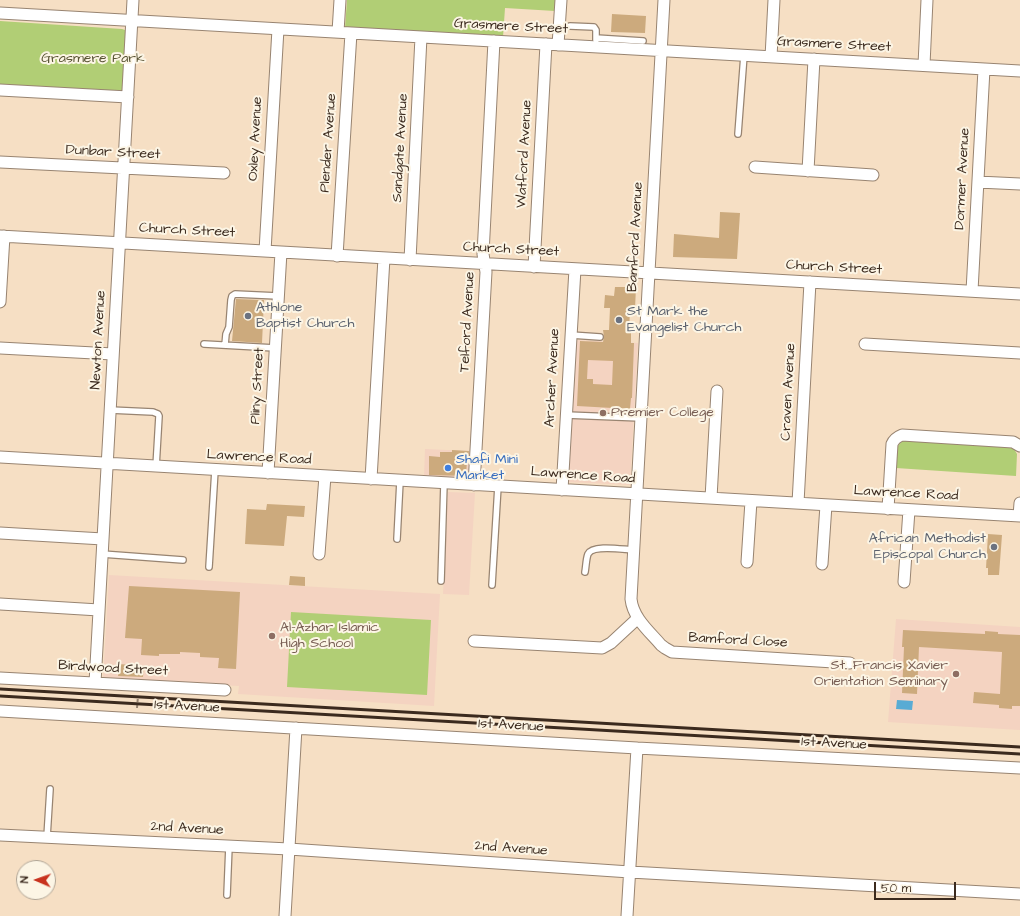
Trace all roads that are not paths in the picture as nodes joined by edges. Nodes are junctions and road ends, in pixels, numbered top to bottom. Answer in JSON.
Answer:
{"nodes":[{"id":1,"x":133,"y":0,"type":"edge"},
{"id":2,"x":340,"y":0,"type":"edge"},
{"id":3,"x":561,"y":0,"type":"edge"},
{"id":4,"x":664,"y":0,"type":"edge"},
{"id":5,"x":774,"y":0,"type":"edge"},
{"id":6,"x":926,"y":0,"type":"edge"},
{"id":7,"x":0,"y":13,"type":"edge"},
{"id":8,"x":132,"y":21,"type":"junction"},
{"id":9,"x":570,"y":26,"type":"dead end"},
{"id":10,"x":278,"y":29,"type":"junction"},
{"id":11,"x":338,"y":32,"type":"junction"},
{"id":12,"x":351,"y":33,"type":"junction"},
{"id":13,"x":421,"y":37,"type":"junction"},
{"id":14,"x":494,"y":41,"type":"junction"},
{"id":15,"x":643,"y":41,"type":"dead end"},
{"id":16,"x":596,"y":42,"type":"junction"},
{"id":17,"x":546,"y":44,"type":"junction"},
{"id":18,"x":558,"y":44,"type":"junction"},
{"id":19,"x":661,"y":50,"type":"junction"},
{"id":20,"x":744,"y":55,"type":"junction"},
{"id":21,"x":771,"y":57,"type":"junction"},
{"id":22,"x":814,"y":59,"type":"junction"},
{"id":23,"x":924,"y":66,"type":"junction"},
{"id":24,"x":984,"y":69,"type":"junction"},
{"id":25,"x":1020,"y":71,"type":"edge"},
{"id":26,"x":0,"y":90,"type":"edge"},
{"id":27,"x":128,"y":97,"type":"junction"},
{"id":28,"x":738,"y":134,"type":"dead end"},
{"id":29,"x":0,"y":162,"type":"edge"},
{"id":30,"x":755,"y":167,"type":"dead end"},
{"id":31,"x":123,"y":168,"type":"junction"},
{"id":32,"x":808,"y":171,"type":"junction"},
{"id":33,"x":224,"y":173,"type":"dead end"},
{"id":34,"x":873,"y":175,"type":"dead end"},
{"id":35,"x":978,"y":182,"type":"junction"},
{"id":36,"x":1020,"y":184,"type":"edge"},
{"id":37,"x":2,"y":236,"type":"edge"},
{"id":38,"x":119,"y":242,"type":"junction"},
{"id":39,"x":265,"y":251,"type":"junction"},
{"id":40,"x":281,"y":252,"type":"junction"},
{"id":41,"x":337,"y":256,"type":"junction"},
{"id":42,"x":384,"y":258,"type":"junction"},
{"id":43,"x":410,"y":260,"type":"junction"},
{"id":44,"x":485,"y":264,"type":"junction"},
{"id":45,"x":534,"y":267,"type":"junction"},
{"id":46,"x":574,"y":269,"type":"junction"},
{"id":47,"x":649,"y":272,"type":"junction"},
{"id":48,"x":810,"y":282,"type":"junction"},
{"id":49,"x":972,"y":291,"type":"junction"},
{"id":50,"x":1020,"y":294,"type":"edge"},
{"id":51,"x":278,"y":296,"type":"junction"},
{"id":52,"x":0,"y":302,"type":"edge"},
{"id":53,"x":571,"y":335,"type":"junction"},
{"id":54,"x":600,"y":337,"type":"dead end"},
{"id":55,"x":204,"y":344,"type":"dead end"},
{"id":56,"x":865,"y":344,"type":"dead end"},
{"id":57,"x":225,"y":345,"type":"junction"},
{"id":58,"x":0,"y":348,"type":"edge"},
{"id":59,"x":275,"y":348,"type":"junction"},
{"id":60,"x":1020,"y":353,"type":"edge"},
{"id":61,"x":113,"y":354,"type":"junction"},
{"id":62,"x":717,"y":390,"type":"dead end"},
{"id":63,"x":110,"y":410,"type":"junction"},
{"id":64,"x":566,"y":415,"type":"junction"},
{"id":65,"x":641,"y":418,"type":"junction"},
{"id":66,"x":1020,"y":446,"type":"edge"},
{"id":67,"x":0,"y":457,"type":"edge"},
{"id":68,"x":107,"y":464,"type":"junction"},
{"id":69,"x":156,"y":467,"type":"junction"},
{"id":70,"x":215,"y":470,"type":"junction"},
{"id":71,"x":268,"y":473,"type":"junction"},
{"id":72,"x":324,"y":476,"type":"junction"},
{"id":73,"x":371,"y":479,"type":"junction"},
{"id":74,"x":400,"y":480,"type":"junction"},
{"id":75,"x":444,"y":483,"type":"junction"},
{"id":76,"x":474,"y":485,"type":"junction"},
{"id":77,"x":498,"y":486,"type":"junction"},
{"id":78,"x":562,"y":490,"type":"junction"},
{"id":79,"x":637,"y":494,"type":"junction"},
{"id":80,"x":711,"y":498,"type":"junction"},
{"id":81,"x":751,"y":501,"type":"junction"},
{"id":82,"x":798,"y":503,"type":"junction"},
{"id":83,"x":1020,"y":503,"type":"edge"},
{"id":84,"x":826,"y":505,"type":"junction"},
{"id":85,"x":888,"y":509,"type":"junction"},
{"id":86,"x":909,"y":510,"type":"junction"},
{"id":87,"x":1020,"y":516,"type":"edge"},
{"id":88,"x":0,"y":533,"type":"edge"},
{"id":89,"x":103,"y":539,"type":"junction"},
{"id":90,"x":397,"y":539,"type":"dead end"},
{"id":91,"x":634,"y":550,"type":"junction"},
{"id":92,"x":102,"y":554,"type":"junction"},
{"id":93,"x":320,"y":554,"type":"dead end"},
{"id":94,"x":183,"y":560,"type":"dead end"},
{"id":95,"x":747,"y":562,"type":"dead end"},
{"id":96,"x":822,"y":564,"type":"dead end"},
{"id":97,"x":209,"y":567,"type":"dead end"},
{"id":98,"x":585,"y":572,"type":"dead end"},
{"id":99,"x":441,"y":581,"type":"dead end"},
{"id":100,"x":904,"y":582,"type":"dead end"},
{"id":101,"x":492,"y":584,"type":"dead end"},
{"id":102,"x":0,"y":604,"type":"edge"},
{"id":103,"x":99,"y":610,"type":"junction"},
{"id":104,"x":638,"y":618,"type":"junction"},
{"id":105,"x":474,"y":641,"type":"dead end"},
{"id":106,"x":850,"y":663,"type":"dead end"},
{"id":107,"x":0,"y":678,"type":"edge"},
{"id":108,"x":95,"y":682,"type":"junction"},
{"id":109,"x":225,"y":690,"type":"dead end"},
{"id":110,"x":0,"y":711,"type":"edge"},
{"id":111,"x":296,"y":728,"type":"junction"},
{"id":112,"x":637,"y":748,"type":"junction"},
{"id":113,"x":1020,"y":768,"type":"edge"},
{"id":114,"x":50,"y":789,"type":"dead end"},
{"id":115,"x":0,"y":835,"type":"edge"},
{"id":116,"x":47,"y":837,"type":"junction"},
{"id":117,"x":230,"y":846,"type":"junction"},
{"id":118,"x":289,"y":849,"type":"junction"},
{"id":119,"x":630,"y":872,"type":"junction"},
{"id":120,"x":1020,"y":894,"type":"edge"},
{"id":121,"x":227,"y":896,"type":"dead end"},
{"id":122,"x":285,"y":916,"type":"edge"},
{"id":123,"x":627,"y":916,"type":"edge"}],
"edges":[{"from":1,"to":8,"type":"street","name":"Newton Avenue"},
{"from":2,"to":11,"type":"street"},
{"from":3,"to":18,"type":"street"},
{"from":4,"to":19,"type":"street","name":"Bamford Avenue"},
{"from":5,"to":21,"type":"street"},
{"from":6,"to":23,"type":"street"},
{"from":7,"to":8,"type":"street","name":"Grasmere Street"},
{"from":8,"to":10,"type":"street","name":"Grasmere Street"},
{"from":8,"to":27,"type":"street","name":"Newton Avenue"},
{"from":9,"to":16,"type":"lane"},
{"from":10,"to":11,"type":"street","name":"Grasmere Street"},
{"from":10,"to":39,"type":"street","name":"Oxley Avenue"},
{"from":11,"to":12,"type":"street","name":"Grasmere Street"},
{"from":12,"to":13,"type":"street","name":"Grasmere Street"},
{"from":12,"to":41,"type":"street","name":"Plender Avenue"},
{"from":13,"to":14,"type":"street","name":"Grasmere Street"},
{"from":13,"to":43,"type":"street","name":"Sandgate Avenue"},
{"from":14,"to":17,"type":"street","name":"Grasmere Street"},
{"from":14,"to":44,"type":"street","name":"Telford Avenue"},
{"from":15,"to":16,"type":"lane"},
{"from":16,"to":18,"type":"street","name":"Grasmere Street"},
{"from":16,"to":19,"type":"street","name":"Grasmere Street"},
{"from":17,"to":18,"type":"street","name":"Grasmere Street"},
{"from":17,"to":45,"type":"street","name":"Watford Avenue"},
{"from":19,"to":20,"type":"street","name":"Grasmere Street"},
{"from":19,"to":47,"type":"street","name":"Bamford Avenue"},
{"from":20,"to":21,"type":"street","name":"Grasmere Street"},
{"from":20,"to":28,"type":"lane"},
{"from":21,"to":22,"type":"street","name":"Grasmere Street"},
{"from":22,"to":23,"type":"street","name":"Grasmere Street"},
{"from":22,"to":32,"type":"street"},
{"from":23,"to":24,"type":"street","name":"Grasmere Street"},
{"from":24,"to":25,"type":"street","name":"Grasmere Street"},
{"from":24,"to":35,"type":"street","name":"Dormer Avenue"},
{"from":26,"to":27,"type":"street"},
{"from":27,"to":31,"type":"street","name":"Newton Avenue"},
{"from":29,"to":31,"type":"street","name":"Dunbar Street"},
{"from":30,"to":32,"type":"street"},
{"from":31,"to":33,"type":"street","name":"Dunbar Street"},
{"from":31,"to":38,"type":"street","name":"Newton Avenue"},
{"from":32,"to":34,"type":"street"},
{"from":35,"to":36,"type":"street"},
{"from":35,"to":49,"type":"street","name":"Dormer Avenue"},
{"from":37,"to":38,"type":"street","name":"Church Street"},
{"from":37,"to":52,"type":"street"},
{"from":38,"to":39,"type":"street","name":"Church Street"},
{"from":38,"to":61,"type":"street","name":"Newton Avenue"},
{"from":39,"to":40,"type":"street","name":"Church Street"},
{"from":40,"to":41,"type":"street","name":"Church Street"},
{"from":40,"to":51,"type":"street","name":"Pliny Street"},
{"from":41,"to":42,"type":"street","name":"Church Street"},
{"from":42,"to":43,"type":"street","name":"Church Street"},
{"from":42,"to":73,"type":"street"},
{"from":43,"to":44,"type":"street","name":"Church Street"},
{"from":44,"to":45,"type":"street","name":"Church Street"},
{"from":44,"to":76,"type":"street","name":"Telford Avenue"},
{"from":45,"to":46,"type":"street","name":"Church Street"},
{"from":46,"to":47,"type":"street","name":"Church Street"},
{"from":46,"to":53,"type":"street","name":"Archer Avenue"},
{"from":47,"to":48,"type":"street","name":"Church Street"},
{"from":47,"to":65,"type":"street","name":"Bamford Avenue"},
{"from":48,"to":49,"type":"street","name":"Church Street"},
{"from":48,"to":82,"type":"street","name":"Craven Avenue"},
{"from":49,"to":50,"type":"street","name":"Church Street"},
{"from":51,"to":57,"type":"lane"},
{"from":51,"to":59,"type":"street","name":"Pliny Street"},
{"from":53,"to":54,"type":"lane"},
{"from":53,"to":64,"type":"street","name":"Archer Avenue"},
{"from":55,"to":57,"type":"lane"},
{"from":56,"to":60,"type":"street"},
{"from":57,"to":59,"type":"lane"},
{"from":58,"to":61,"type":"street"},
{"from":59,"to":71,"type":"street","name":"Pliny Street"},
{"from":61,"to":63,"type":"street","name":"Newton Avenue"},
{"from":62,"to":80,"type":"street"},
{"from":63,"to":68,"type":"street","name":"Newton Avenue"},
{"from":63,"to":69,"type":"lane"},
{"from":64,"to":65,"type":"lane"},
{"from":64,"to":78,"type":"street","name":"Archer Avenue"},
{"from":65,"to":79,"type":"street","name":"Bamford Avenue"},
{"from":66,"to":85,"type":"street"},
{"from":67,"to":68,"type":"street","name":"Lawrence Road"},
{"from":68,"to":69,"type":"street","name":"Lawrence Road"},
{"from":68,"to":89,"type":"street","name":"Newton Avenue"},
{"from":69,"to":70,"type":"street","name":"Lawrence Road"},
{"from":70,"to":71,"type":"street","name":"Lawrence Road"},
{"from":70,"to":97,"type":"lane"},
{"from":71,"to":72,"type":"street","name":"Lawrence Road"},
{"from":72,"to":73,"type":"street","name":"Lawrence Road"},
{"from":72,"to":93,"type":"street"},
{"from":73,"to":74,"type":"street","name":"Lawrence Road"},
{"from":74,"to":75,"type":"street","name":"Lawrence Road"},
{"from":74,"to":90,"type":"lane"},
{"from":75,"to":76,"type":"street","name":"Lawrence Road"},
{"from":75,"to":99,"type":"lane"},
{"from":76,"to":77,"type":"street","name":"Lawrence Road"},
{"from":77,"to":78,"type":"street","name":"Lawrence Road"},
{"from":77,"to":101,"type":"lane"},
{"from":78,"to":79,"type":"street","name":"Lawrence Road"},
{"from":79,"to":80,"type":"street","name":"Lawrence Road"},
{"from":79,"to":91,"type":"street","name":"Bamford Avenue"},
{"from":80,"to":81,"type":"street","name":"Lawrence Road"},
{"from":81,"to":82,"type":"street","name":"Lawrence Road"},
{"from":81,"to":95,"type":"street"},
{"from":82,"to":84,"type":"street","name":"Lawrence Road"},
{"from":83,"to":87,"type":"street"},
{"from":84,"to":85,"type":"street","name":"Lawrence Road"},
{"from":84,"to":96,"type":"street"},
{"from":85,"to":86,"type":"street","name":"Lawrence Road"},
{"from":86,"to":87,"type":"street","name":"Lawrence Road"},
{"from":86,"to":100,"type":"street"},
{"from":88,"to":89,"type":"street"},
{"from":89,"to":92,"type":"street","name":"Newton Avenue"},
{"from":91,"to":98,"type":"lane"},
{"from":91,"to":104,"type":"street","name":"Bamford Avenue"},
{"from":92,"to":94,"type":"lane"},
{"from":92,"to":103,"type":"street","name":"Newton Avenue"},
{"from":102,"to":103,"type":"street"},
{"from":103,"to":108,"type":"street","name":"Newton Avenue"},
{"from":104,"to":105,"type":"street"},
{"from":104,"to":106,"type":"street","name":"Bamford Close"},
{"from":107,"to":108,"type":"street","name":"Birdwood Street"},
{"from":108,"to":109,"type":"street","name":"Birdwood Street"},
{"from":110,"to":111,"type":"street","name":"1st Avenue"},
{"from":111,"to":112,"type":"street","name":"1st Avenue"},
{"from":111,"to":118,"type":"street"},
{"from":112,"to":113,"type":"street","name":"1st Avenue"},
{"from":112,"to":119,"type":"street"},
{"from":114,"to":116,"type":"lane"},
{"from":115,"to":116,"type":"street","name":"2nd Avenue"},
{"from":116,"to":117,"type":"street","name":"2nd Avenue"},
{"from":117,"to":118,"type":"street","name":"2nd Avenue"},
{"from":117,"to":121,"type":"lane"},
{"from":118,"to":119,"type":"street","name":"2nd Avenue"},
{"from":118,"to":122,"type":"street"},
{"from":119,"to":120,"type":"street","name":"2nd Avenue"},
{"from":119,"to":123,"type":"street"}]}
